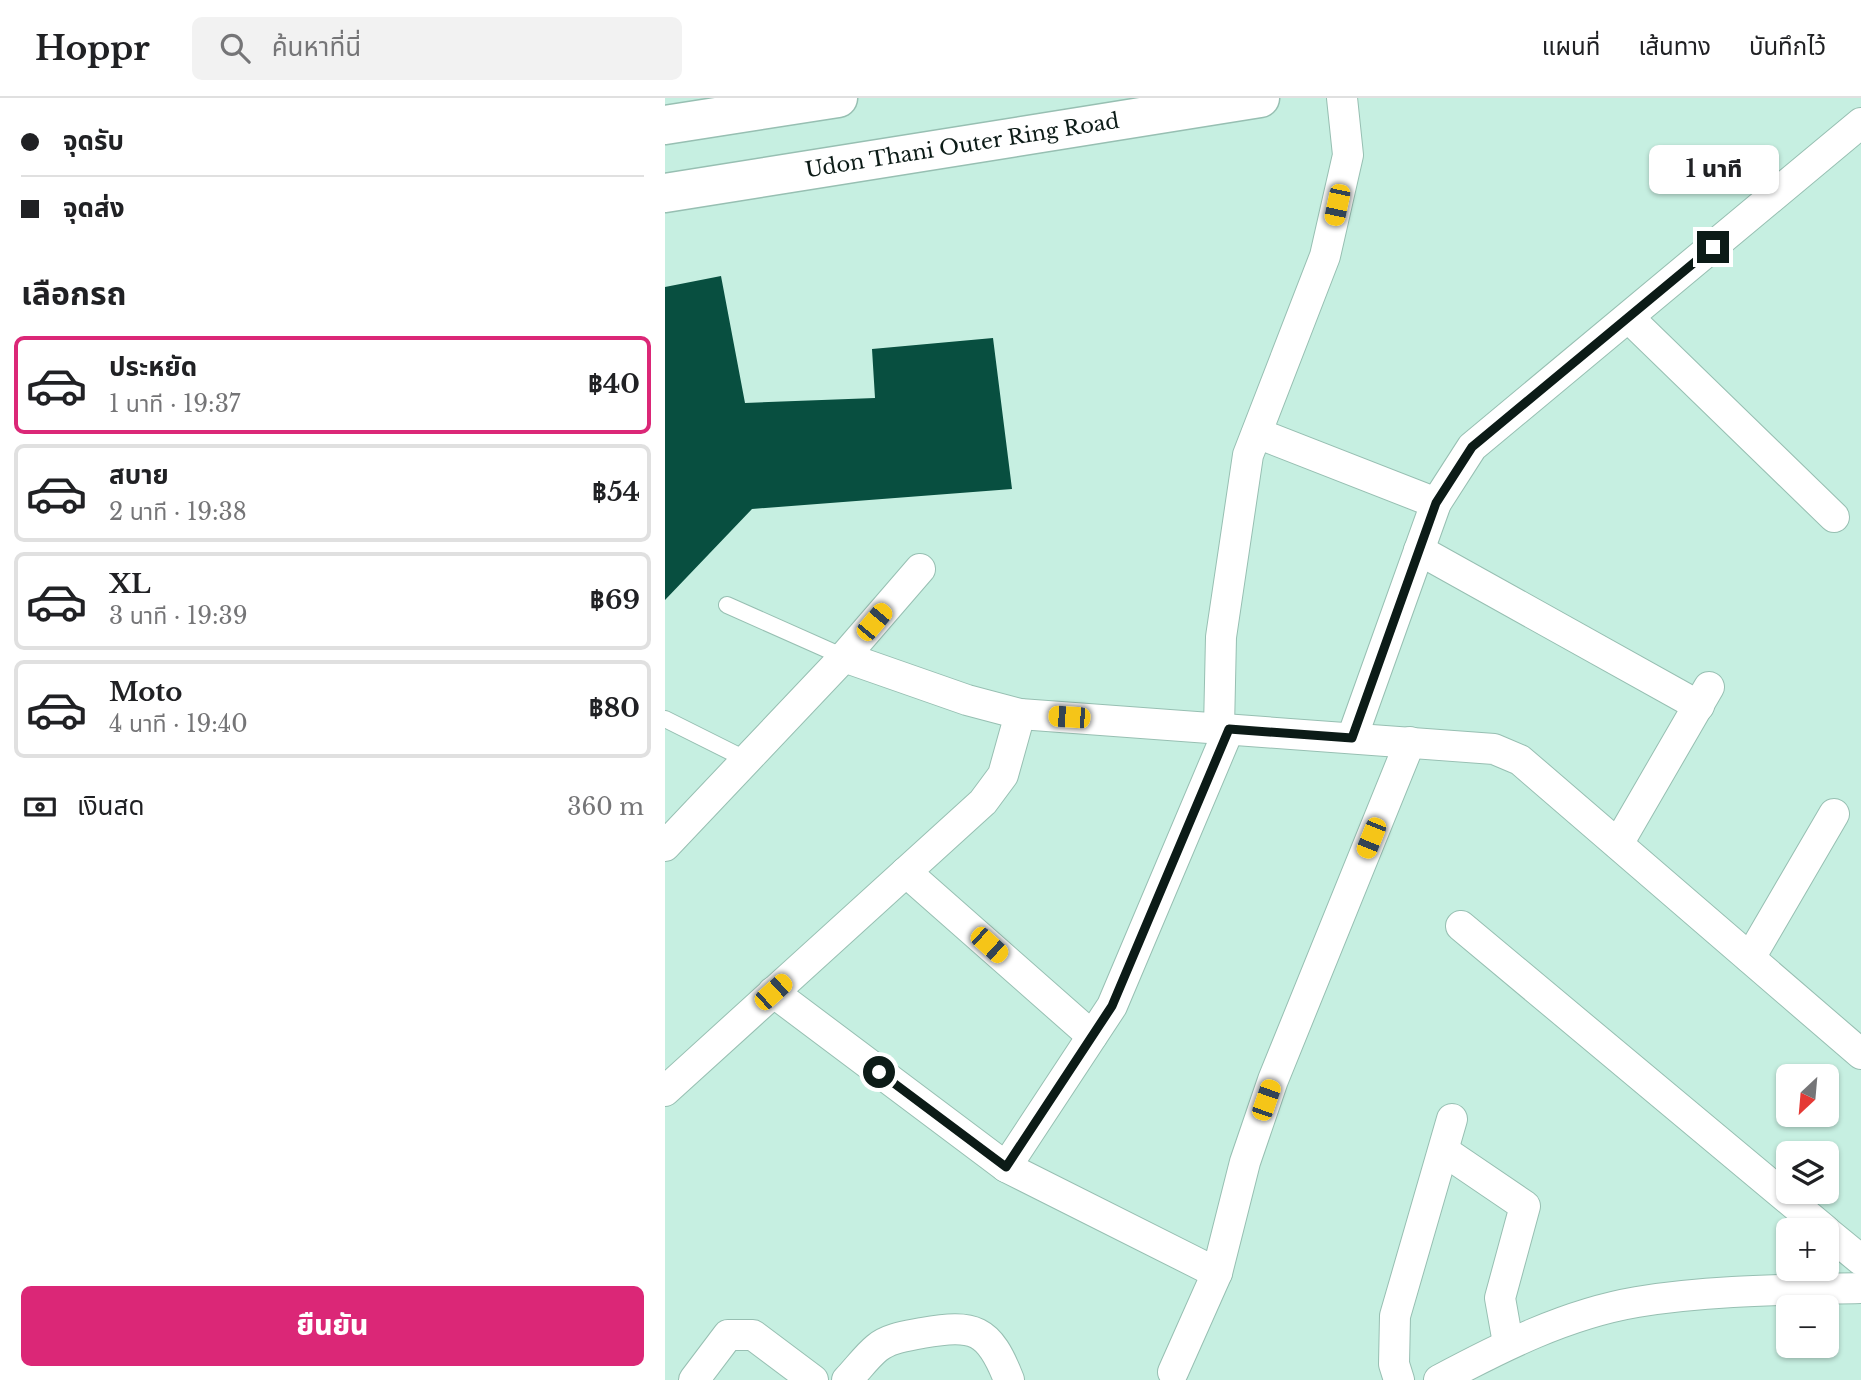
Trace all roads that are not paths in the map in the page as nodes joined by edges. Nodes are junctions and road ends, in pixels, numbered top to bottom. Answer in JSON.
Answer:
{"nodes":[{"id":1,"x":838,"y":98,"type":"edge"},
{"id":2,"x":1260,"y":98,"type":"edge"},
{"id":3,"x":1342,"y":98,"type":"edge"},
{"id":4,"x":1861,"y":123,"type":"edge"},
{"id":5,"x":665,"y":125,"type":"edge"},
{"id":6,"x":665,"y":193,"type":"edge"},
{"id":7,"x":1629,"y":318,"type":"junction"},
{"id":8,"x":1257,"y":433,"type":"junction"},
{"id":9,"x":1436,"y":503,"type":"junction"},
{"id":10,"x":1835,"y":517,"type":"dead end"},
{"id":11,"x":1419,"y":550,"type":"junction"},
{"id":12,"x":920,"y":569,"type":"dead end"},
{"id":13,"x":727,"y":605,"type":"dead end"},
{"id":14,"x":844,"y":657,"type":"junction"},
{"id":15,"x":1020,"y":714,"type":"junction"},
{"id":16,"x":665,"y":719,"type":"edge"},
{"id":17,"x":1224,"y":728,"type":"junction"},
{"id":18,"x":1352,"y":738,"type":"junction"},
{"id":19,"x":1410,"y":742,"type":"junction"},
{"id":20,"x":747,"y":760,"type":"junction"},
{"id":21,"x":1835,"y":814,"type":"dead end"},
{"id":22,"x":1618,"y":844,"type":"junction"},
{"id":23,"x":665,"y":846,"type":"edge"},
{"id":24,"x":906,"y":872,"type":"junction"},
{"id":25,"x":1461,"y":926,"type":"dead end"},
{"id":26,"x":1750,"y":958,"type":"junction"},
{"id":27,"x":773,"y":992,"type":"junction"},
{"id":28,"x":1092,"y":1036,"type":"junction"},
{"id":29,"x":1861,"y":1054,"type":"edge"},
{"id":30,"x":665,"y":1091,"type":"edge"},
{"id":31,"x":1453,"y":1119,"type":"dead end"},
{"id":32,"x":1444,"y":1152,"type":"junction"},
{"id":33,"x":1006,"y":1167,"type":"junction"},
{"id":34,"x":1810,"y":1218,"type":"edge"},
{"id":35,"x":1839,"y":1242,"type":"edge"},
{"id":36,"x":1861,"y":1260,"type":"edge"},
{"id":37,"x":1217,"y":1273,"type":"junction"},
{"id":38,"x":1861,"y":1288,"type":"edge"},
{"id":39,"x":1508,"y":1343,"type":"junction"},
{"id":40,"x":1173,"y":1372,"type":"dead end"},
{"id":41,"x":694,"y":1380,"type":"edge"},
{"id":42,"x":813,"y":1380,"type":"edge"},
{"id":43,"x":847,"y":1380,"type":"edge"},
{"id":44,"x":1009,"y":1380,"type":"edge"},
{"id":45,"x":1399,"y":1380,"type":"edge"},
{"id":46,"x":1439,"y":1380,"type":"edge"}],
"edges":[{"from":1,"to":5,"type":"main road"},
{"from":2,"to":6,"type":"main road","name":"Udon Thani Outer Ring Road"},
{"from":3,"to":8,"type":"street"},
{"from":4,"to":7,"type":"street"},
{"from":7,"to":9,"type":"street"},
{"from":7,"to":10,"type":"street"},
{"from":8,"to":9,"type":"street"},
{"from":8,"to":17,"type":"street"},
{"from":9,"to":11,"type":"street"},
{"from":11,"to":18,"type":"street"},
{"from":11,"to":22,"type":"street"},
{"from":12,"to":14,"type":"street"},
{"from":13,"to":14,"type":"lane"},
{"from":14,"to":15,"type":"street"},
{"from":14,"to":20,"type":"street"},
{"from":15,"to":17,"type":"street"},
{"from":15,"to":24,"type":"street"},
{"from":16,"to":20,"type":"lane"},
{"from":17,"to":18,"type":"street"},
{"from":17,"to":28,"type":"street"},
{"from":18,"to":19,"type":"street"},
{"from":19,"to":22,"type":"street"},
{"from":19,"to":37,"type":"street"},
{"from":20,"to":23,"type":"street"},
{"from":21,"to":26,"type":"street"},
{"from":22,"to":26,"type":"street"},
{"from":24,"to":27,"type":"street"},
{"from":24,"to":28,"type":"street"},
{"from":25,"to":34,"type":"street"},
{"from":26,"to":29,"type":"street"},
{"from":27,"to":30,"type":"street"},
{"from":27,"to":33,"type":"street"},
{"from":28,"to":33,"type":"street"},
{"from":31,"to":32,"type":"street"},
{"from":32,"to":39,"type":"street"},
{"from":32,"to":45,"type":"street"},
{"from":33,"to":37,"type":"street"},
{"from":35,"to":36,"type":"street"},
{"from":37,"to":40,"type":"street"},
{"from":38,"to":39,"type":"street"},
{"from":39,"to":46,"type":"street"},
{"from":41,"to":42,"type":"street"},
{"from":43,"to":44,"type":"street"}]}
